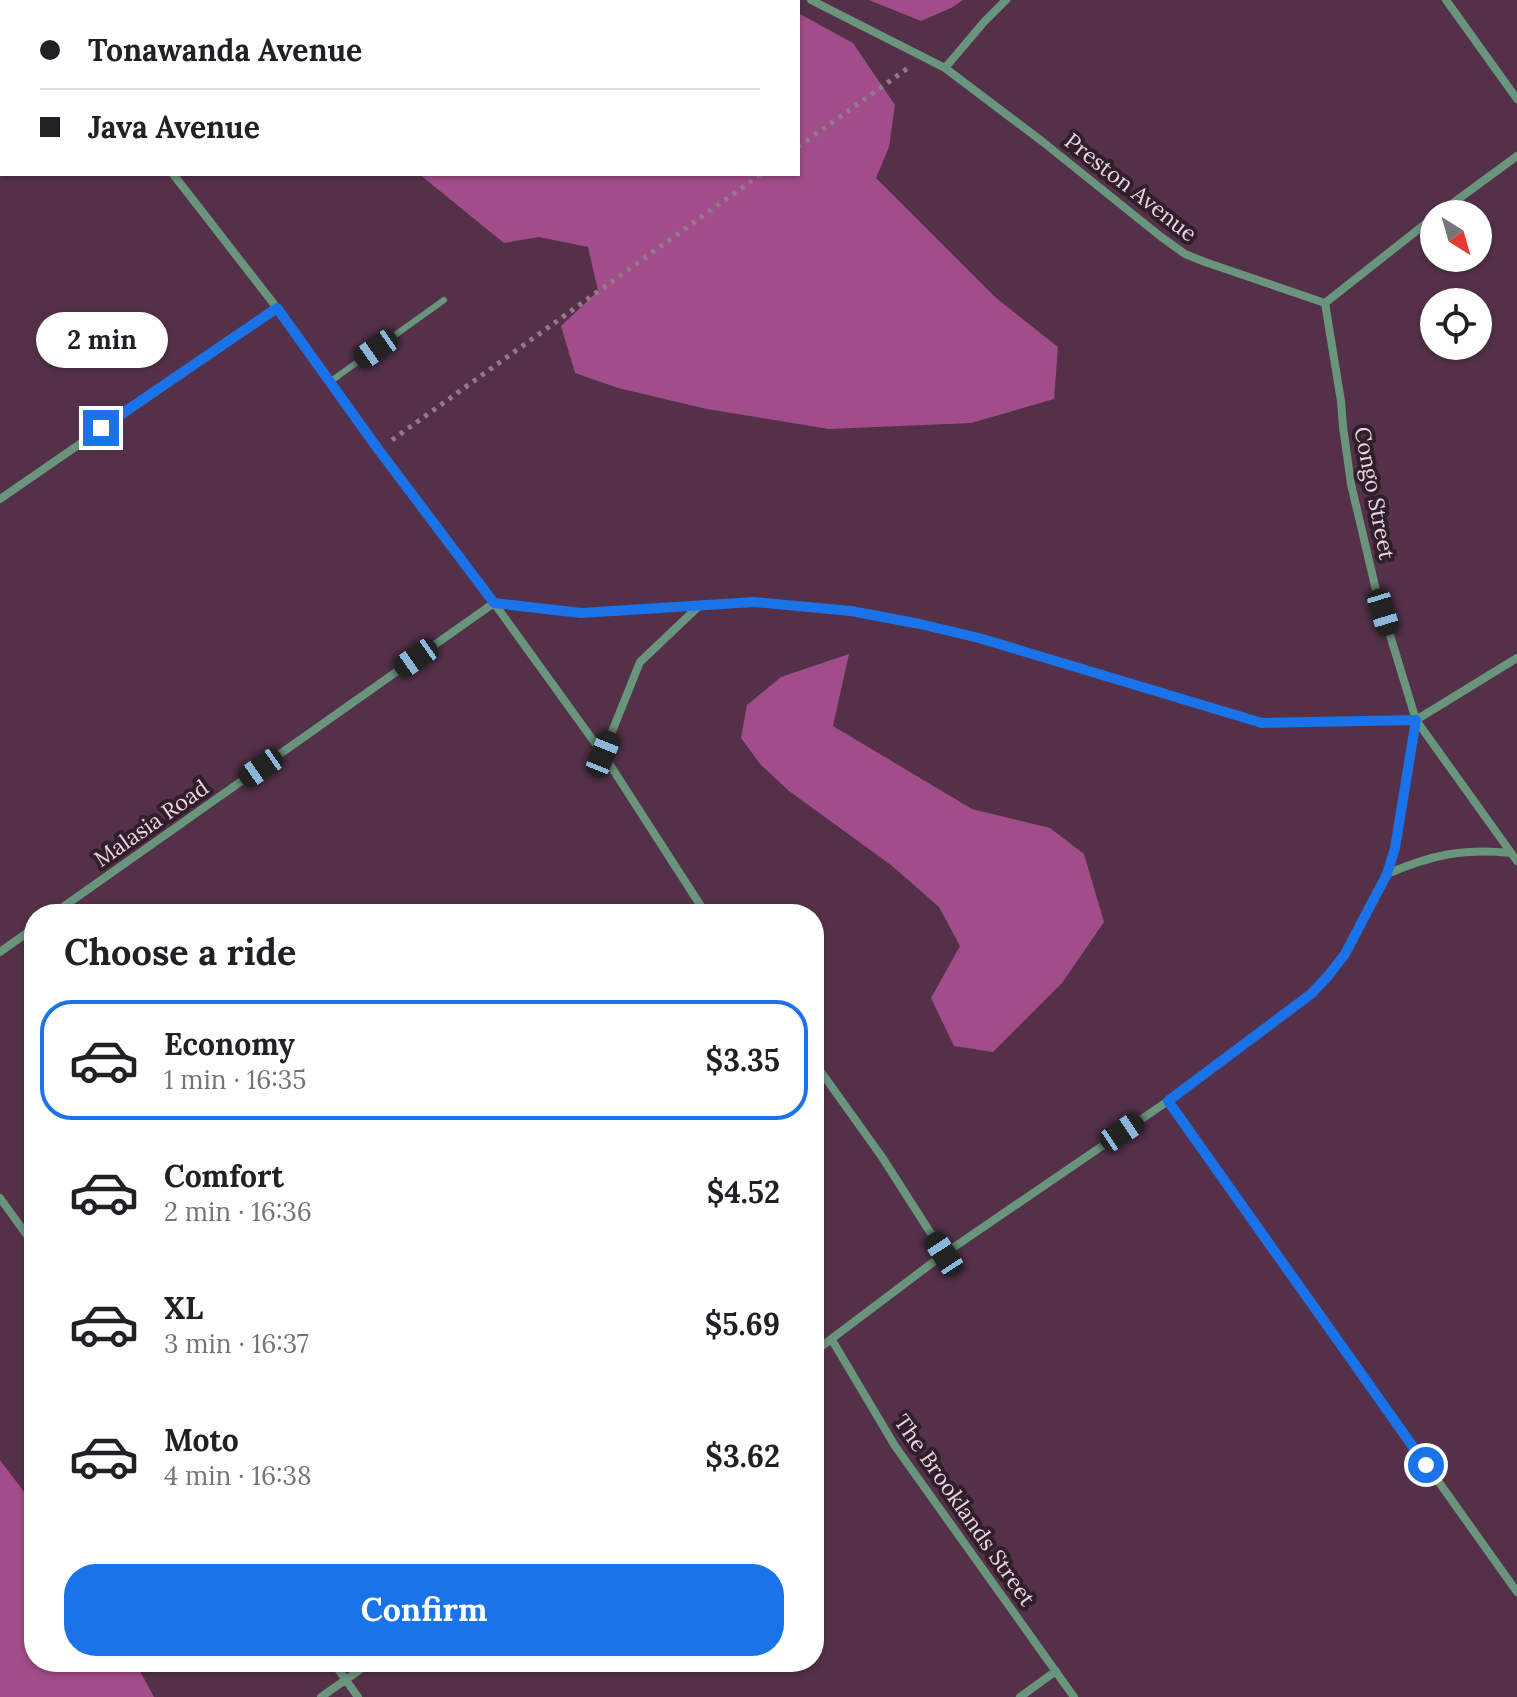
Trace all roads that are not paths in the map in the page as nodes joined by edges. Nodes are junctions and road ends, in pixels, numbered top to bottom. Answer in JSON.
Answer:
{"nodes":[{"id":1,"x":811,"y":0,"type":"edge"},
{"id":2,"x":1006,"y":0,"type":"edge"},
{"id":3,"x":1446,"y":0,"type":"edge"},
{"id":4,"x":945,"y":68,"type":"junction"},
{"id":5,"x":1517,"y":99,"type":"edge"},
{"id":6,"x":1517,"y":156,"type":"edge"},
{"id":7,"x":175,"y":176,"type":"edge"},
{"id":8,"x":1457,"y":200,"type":"edge"},
{"id":9,"x":1420,"y":228,"type":"edge"},
{"id":10,"x":444,"y":300,"type":"dead end"},
{"id":11,"x":1325,"y":303,"type":"junction"},
{"id":12,"x":277,"y":308,"type":"junction"},
{"id":13,"x":331,"y":381,"type":"junction"},
{"id":14,"x":0,"y":499,"type":"edge"},
{"id":15,"x":494,"y":603,"type":"junction"},
{"id":16,"x":699,"y":606,"type":"junction"},
{"id":17,"x":1517,"y":658,"type":"edge"},
{"id":18,"x":1416,"y":720,"type":"junction"},
{"id":19,"x":603,"y":754,"type":"junction"},
{"id":20,"x":1514,"y":857,"type":"edge"},
{"id":21,"x":1387,"y":874,"type":"junction"},
{"id":22,"x":67,"y":904,"type":"edge"},
{"id":23,"x":700,"y":904,"type":"edge"},
{"id":24,"x":24,"y":935,"type":"edge"},
{"id":25,"x":0,"y":952,"type":"edge"},
{"id":26,"x":824,"y":1076,"type":"edge"},
{"id":27,"x":1168,"y":1101,"type":"junction"},
{"id":28,"x":0,"y":1198,"type":"edge"},
{"id":29,"x":24,"y":1231,"type":"edge"},
{"id":30,"x":944,"y":1254,"type":"junction"},
{"id":31,"x":832,"y":1340,"type":"junction"},
{"id":32,"x":824,"y":1345,"type":"edge"},
{"id":33,"x":1517,"y":1592,"type":"edge"},
{"id":34,"x":1056,"y":1671,"type":"junction"},
{"id":35,"x":340,"y":1672,"type":"edge"},
{"id":36,"x":356,"y":1672,"type":"edge"},
{"id":37,"x":345,"y":1679,"type":"junction"},
{"id":38,"x":321,"y":1697,"type":"edge"},
{"id":39,"x":358,"y":1697,"type":"edge"},
{"id":40,"x":1020,"y":1697,"type":"edge"},
{"id":41,"x":1074,"y":1697,"type":"edge"}],
"edges":[{"from":1,"to":4,"type":"street","name":"Preston Avenue"},
{"from":2,"to":4,"type":"street"},
{"from":3,"to":5,"type":"street"},
{"from":4,"to":11,"type":"street","name":"Preston Avenue"},
{"from":6,"to":8,"type":"street"},
{"from":7,"to":12,"type":"street"},
{"from":9,"to":11,"type":"street"},
{"from":10,"to":13,"type":"lane"},
{"from":11,"to":18,"type":"street","name":"Congo Street"},
{"from":12,"to":13,"type":"street"},
{"from":12,"to":14,"type":"street"},
{"from":13,"to":15,"type":"street"},
{"from":15,"to":16,"type":"street"},
{"from":15,"to":19,"type":"street"},
{"from":15,"to":22,"type":"street","name":"Malasia Road"},
{"from":16,"to":18,"type":"street"},
{"from":16,"to":19,"type":"street"},
{"from":17,"to":18,"type":"street"},
{"from":18,"to":20,"type":"street"},
{"from":18,"to":21,"type":"street","name":"Congo Street"},
{"from":19,"to":23,"type":"street"},
{"from":20,"to":21,"type":"street"},
{"from":21,"to":27,"type":"street","name":"Congo Street"},
{"from":24,"to":25,"type":"street"},
{"from":26,"to":30,"type":"street"},
{"from":27,"to":30,"type":"street","name":"Congo Street"},
{"from":27,"to":33,"type":"street"},
{"from":28,"to":29,"type":"street"},
{"from":30,"to":31,"type":"street","name":"Congo Street"},
{"from":31,"to":32,"type":"street","name":"Congo Street"},
{"from":31,"to":34,"type":"street","name":"The Brooklands Street"},
{"from":34,"to":40,"type":"street"},
{"from":34,"to":41,"type":"street","name":"The Brooklands Street"},
{"from":35,"to":37,"type":"street"},
{"from":36,"to":37,"type":"street"},
{"from":37,"to":38,"type":"street"},
{"from":37,"to":39,"type":"street"}]}
